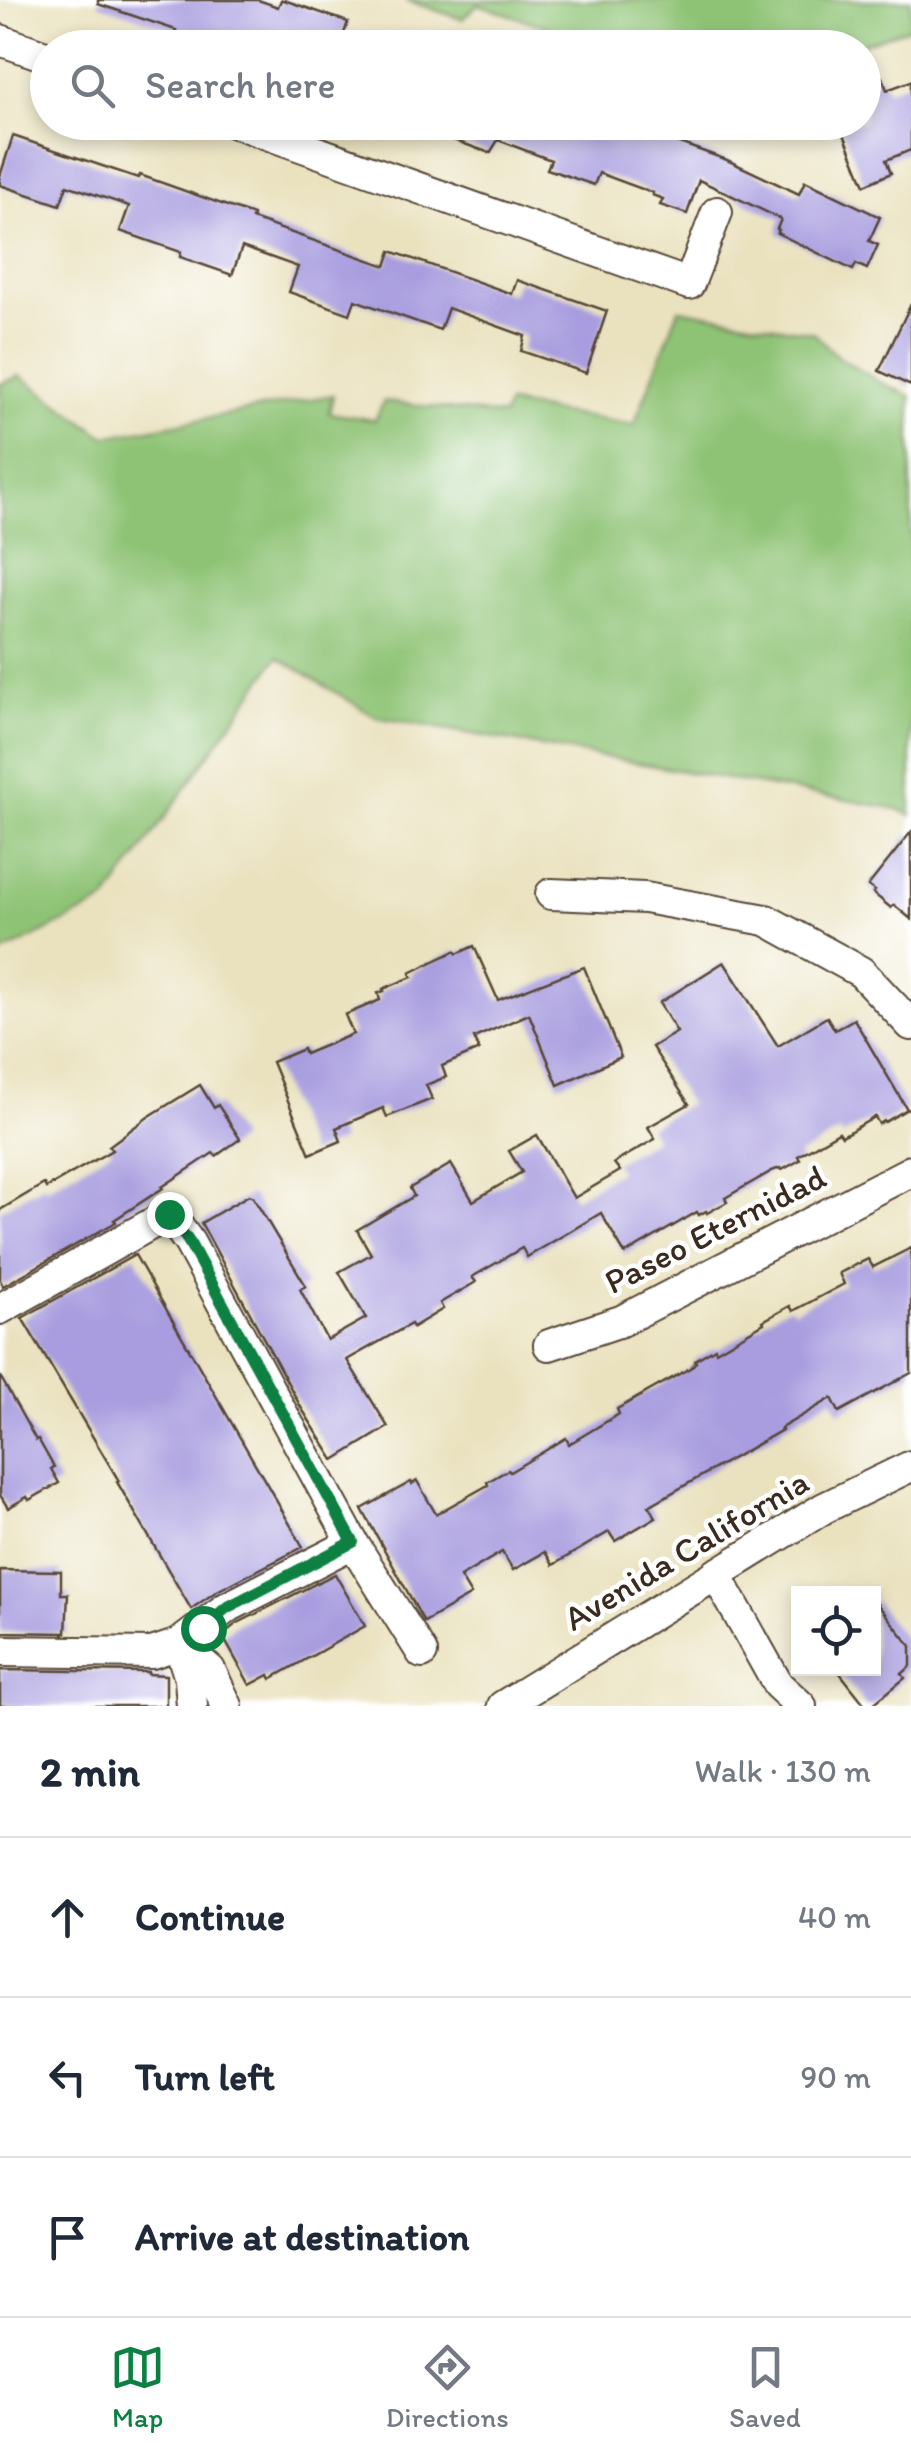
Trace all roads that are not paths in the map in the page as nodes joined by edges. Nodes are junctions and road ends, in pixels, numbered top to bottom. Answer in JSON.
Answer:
{"nodes":[{"id":1,"x":0,"y":40,"type":"edge"},
{"id":2,"x":30,"y":51,"type":"edge"},
{"id":3,"x":284,"y":140,"type":"edge"},
{"id":4,"x":717,"y":212,"type":"dead end"},
{"id":5,"x":551,"y":894,"type":"dead end"},
{"id":6,"x":911,"y":1026,"type":"edge"},
{"id":7,"x":911,"y":1171,"type":"edge"},
{"id":8,"x":0,"y":1308,"type":"edge"},
{"id":9,"x":549,"y":1345,"type":"dead end"},
{"id":10,"x":911,"y":1466,"type":"edge"},
{"id":11,"x":353,"y":1542,"type":"junction"},
{"id":12,"x":716,"y":1574,"type":"junction"},
{"id":13,"x":179,"y":1644,"type":"junction"},
{"id":14,"x":0,"y":1651,"type":"edge"},
{"id":15,"x":422,"y":1653,"type":"dead end"},
{"id":16,"x":192,"y":1706,"type":"edge"},
{"id":17,"x":227,"y":1706,"type":"edge"},
{"id":18,"x":503,"y":1706,"type":"edge"},
{"id":19,"x":801,"y":1706,"type":"edge"}],
"edges":[{"from":1,"to":2,"type":"street"},
{"from":3,"to":4,"type":"street"},
{"from":5,"to":6,"type":"street"},
{"from":7,"to":9,"type":"street","name":"Paseo Eternidad"},
{"from":8,"to":11,"type":"street"},
{"from":10,"to":12,"type":"street","name":"Avenida California"},
{"from":11,"to":13,"type":"street"},
{"from":11,"to":15,"type":"street"},
{"from":12,"to":18,"type":"street","name":"Avenida California"},
{"from":12,"to":19,"type":"street"},
{"from":13,"to":14,"type":"street"},
{"from":13,"to":16,"type":"street"},
{"from":13,"to":17,"type":"street"}]}
